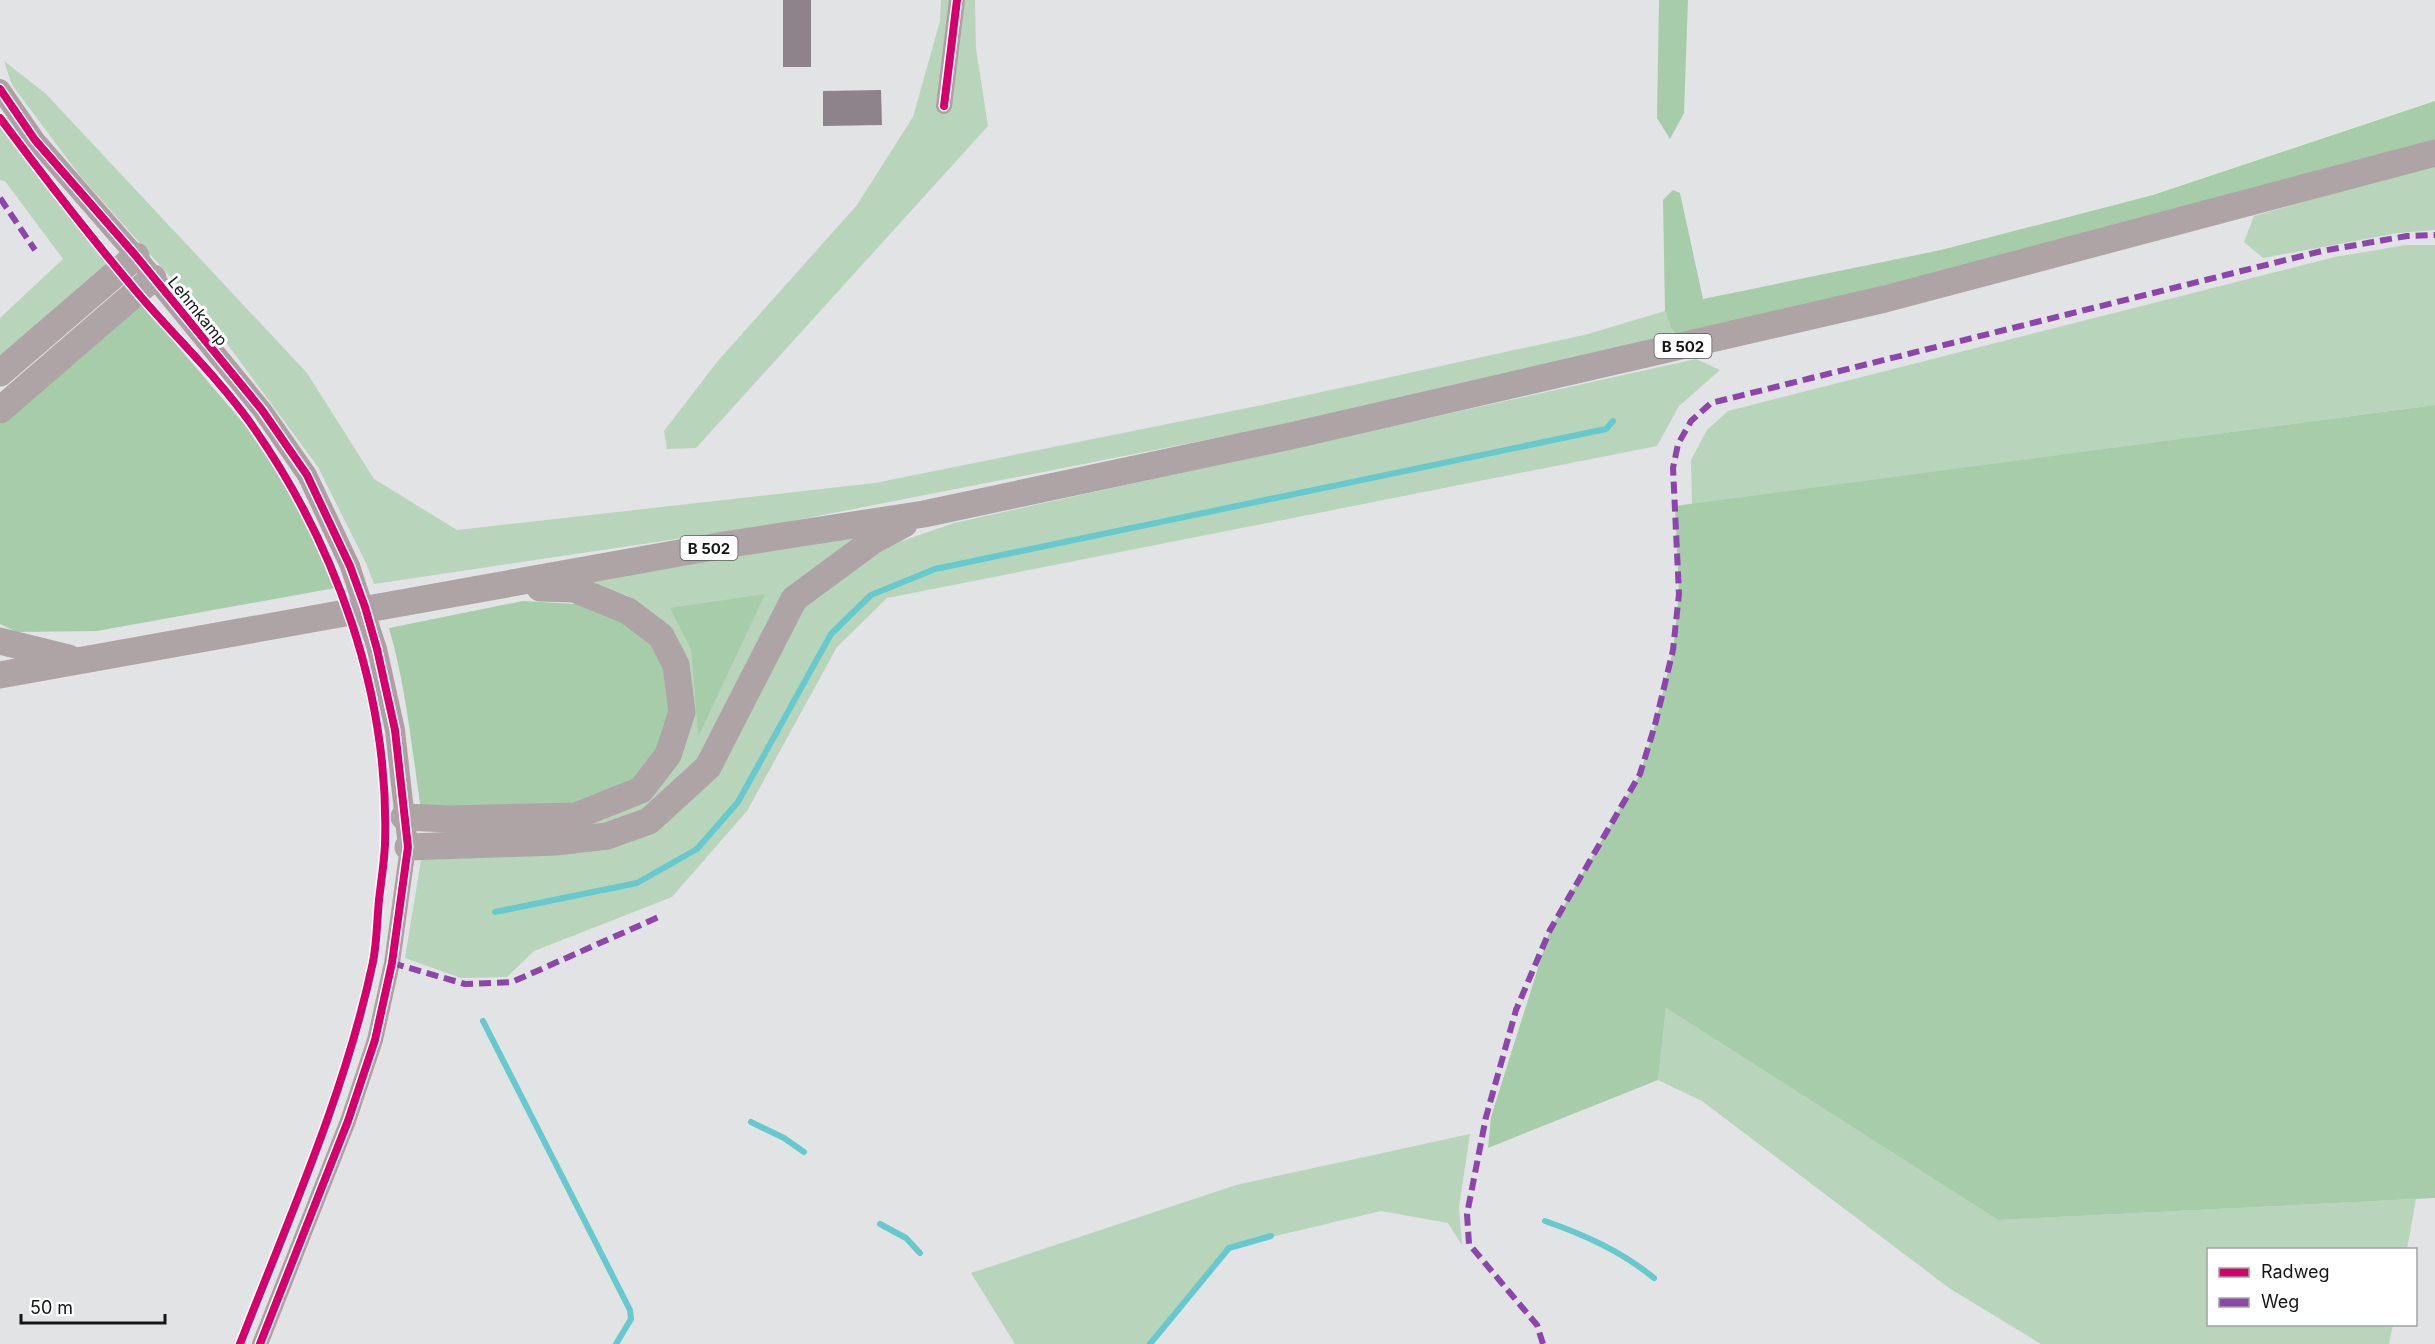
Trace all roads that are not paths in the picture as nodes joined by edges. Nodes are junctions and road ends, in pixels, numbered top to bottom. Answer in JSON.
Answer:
{"nodes":[{"id":1,"x":957,"y":0,"type":"edge"},
{"id":2,"x":0,"y":89,"type":"edge"},
{"id":3,"x":944,"y":106,"type":"dead end"},
{"id":4,"x":2435,"y":153,"type":"edge"},
{"id":5,"x":136,"y":256,"type":"junction"},
{"id":6,"x":153,"y":278,"type":"junction"},
{"id":7,"x":0,"y":373,"type":"edge"},
{"id":8,"x":0,"y":410,"type":"edge"},
{"id":9,"x":924,"y":514,"type":"junction"},
{"id":10,"x":494,"y":586,"type":"junction"},
{"id":11,"x":0,"y":641,"type":"edge"},
{"id":12,"x":76,"y":660,"type":"junction"},
{"id":13,"x":0,"y":675,"type":"edge"},
{"id":14,"x":404,"y":817,"type":"junction"},
{"id":15,"x":408,"y":847,"type":"junction"},
{"id":16,"x":260,"y":1344,"type":"edge"}],
"edges":[{"from":1,"to":3,"type":"street"},
{"from":2,"to":5,"type":"street","name":"Lehmkamp"},
{"from":4,"to":9,"type":"highway","number":"B 502"},
{"from":5,"to":6,"type":"street","name":"Lehmkamp"},
{"from":5,"to":7,"type":"highway"},
{"from":6,"to":8,"type":"highway"},
{"from":6,"to":14,"type":"street","name":"Lehmkamp","bridge":true},
{"from":9,"to":10,"type":"highway","number":"B 502"},
{"from":9,"to":15,"type":"highway"},
{"from":10,"to":12,"type":"highway","number":"B 502"},
{"from":10,"to":14,"type":"highway"},
{"from":11,"to":12,"type":"highway"},
{"from":12,"to":13,"type":"highway","number":"B 502"},
{"from":14,"to":15,"type":"street"},
{"from":15,"to":16,"type":"street"}]}
